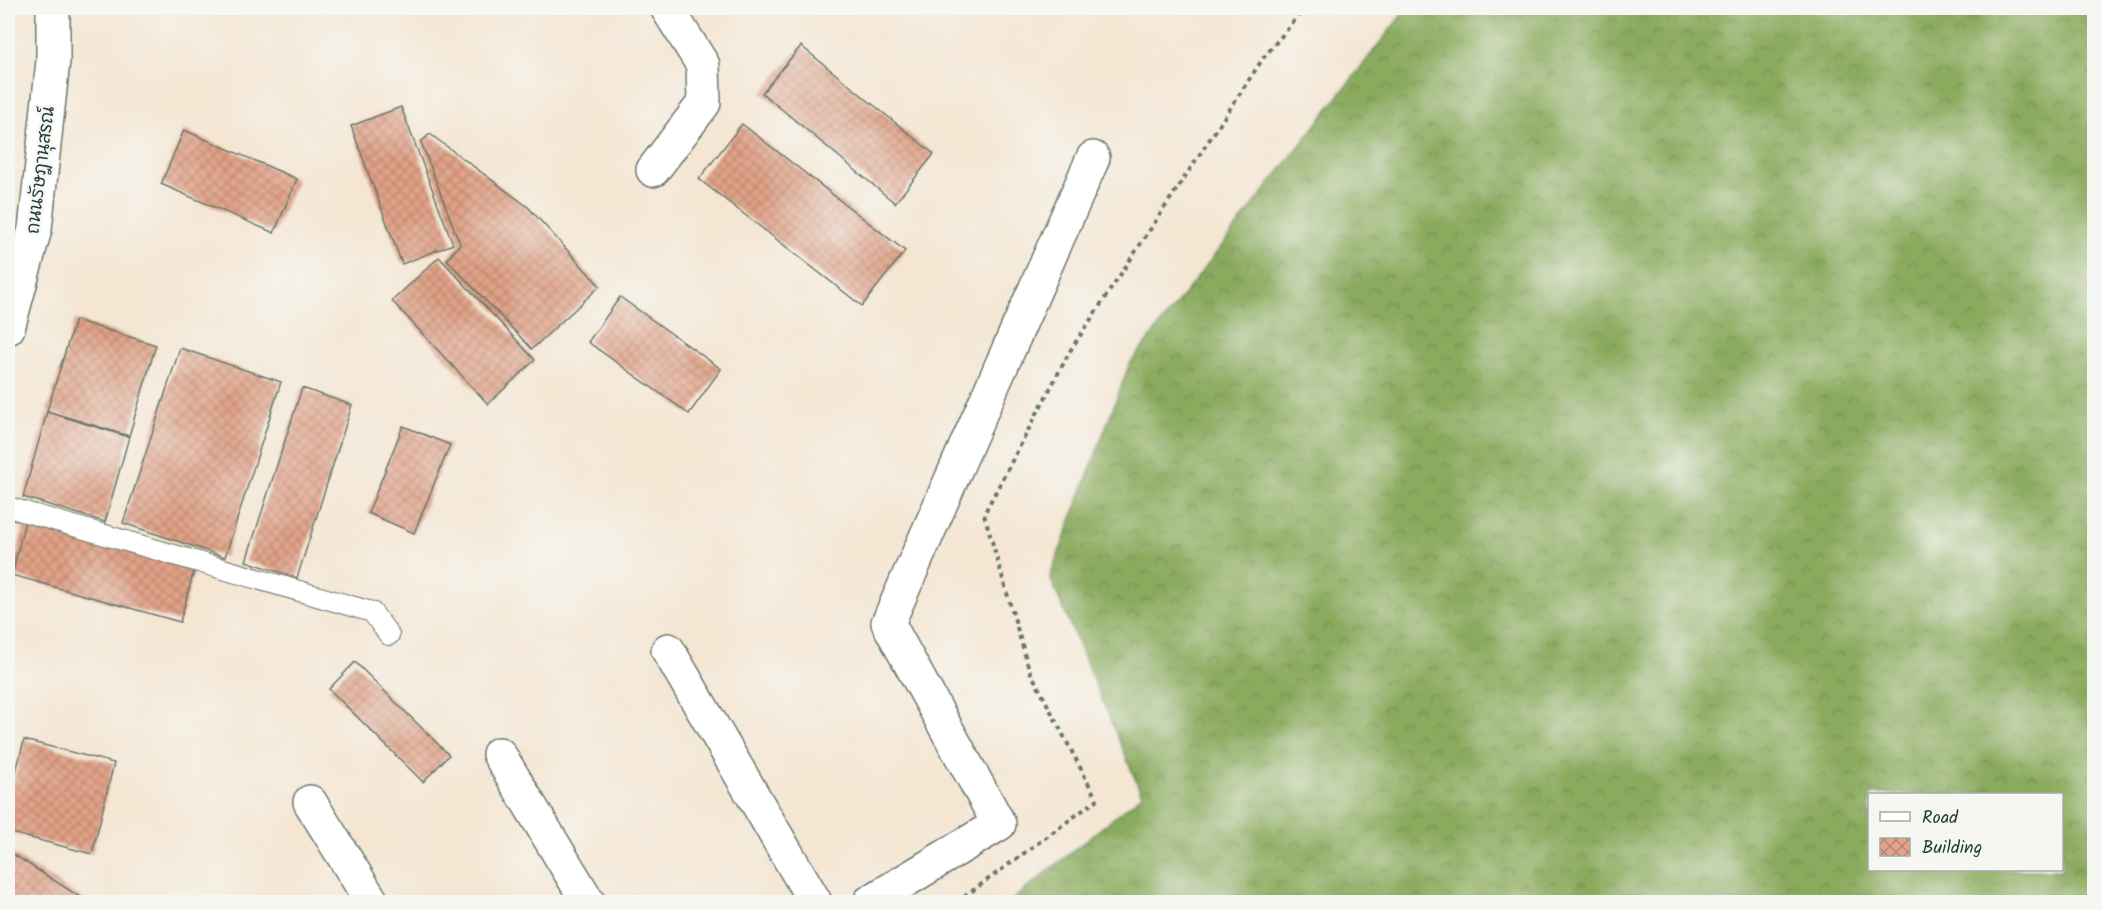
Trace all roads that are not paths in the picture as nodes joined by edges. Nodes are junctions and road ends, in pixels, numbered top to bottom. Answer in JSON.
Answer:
{"nodes":[{"id":1,"x":53,"y":8,"type":"edge"},
{"id":2,"x":667,"y":8,"type":"edge"},
{"id":3,"x":1093,"y":158,"type":"dead end"},
{"id":4,"x":653,"y":170,"type":"dead end"},
{"id":5,"x":8,"y":328,"type":"edge"},
{"id":6,"x":8,"y":507,"type":"edge"},
{"id":7,"x":389,"y":635,"type":"dead end"},
{"id":8,"x":668,"y":650,"type":"dead end"},
{"id":9,"x":499,"y":754,"type":"dead end"},
{"id":10,"x":310,"y":802,"type":"dead end"},
{"id":11,"x":372,"y":903,"type":"edge"},
{"id":12,"x":588,"y":903,"type":"edge"},
{"id":13,"x":815,"y":903,"type":"edge"},
{"id":14,"x":870,"y":903,"type":"edge"}],
"edges":[{"from":1,"to":5,"type":"street","name":"ถนนรัษฎานุสรณ์"},
{"from":2,"to":4,"type":"street"},
{"from":3,"to":14,"type":"street"},
{"from":6,"to":7,"type":"lane"},
{"from":8,"to":13,"type":"street"},
{"from":9,"to":12,"type":"street"},
{"from":10,"to":11,"type":"street"}]}
